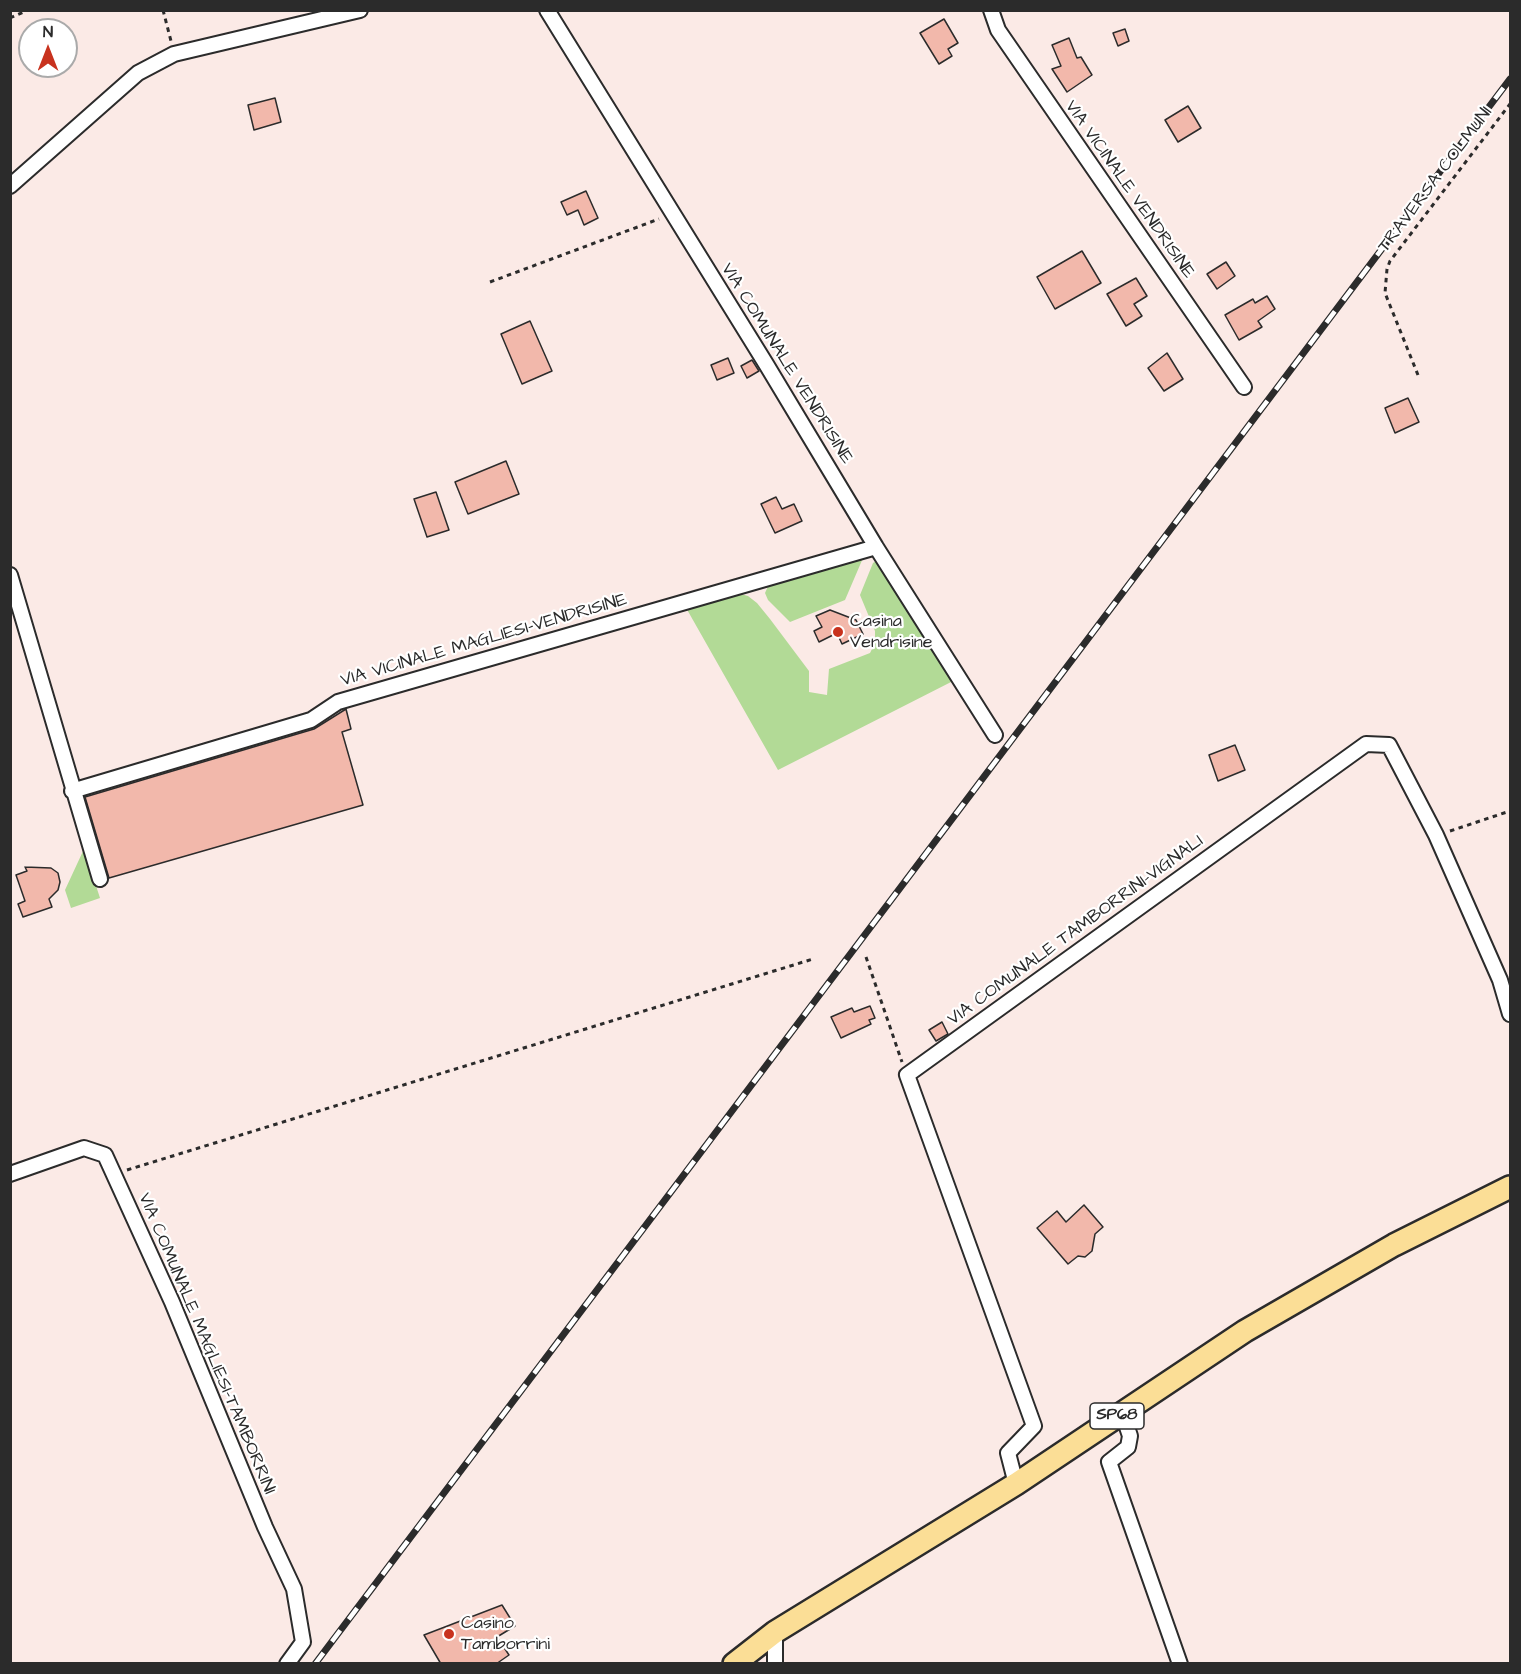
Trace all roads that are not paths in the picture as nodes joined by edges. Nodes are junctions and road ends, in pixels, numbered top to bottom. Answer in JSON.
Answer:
{"nodes":[{"id":1,"x":360,"y":10,"type":"edge"},
{"id":2,"x":547,"y":10,"type":"edge"},
{"id":3,"x":991,"y":10,"type":"edge"},
{"id":4,"x":10,"y":186,"type":"edge"},
{"id":5,"x":1244,"y":387,"type":"dead end"},
{"id":6,"x":876,"y":547,"type":"junction"},
{"id":7,"x":10,"y":575,"type":"edge"},
{"id":8,"x":995,"y":735,"type":"dead end"},
{"id":9,"x":72,"y":791,"type":"junction"},
{"id":10,"x":100,"y":879,"type":"dead end"},
{"id":11,"x":1510,"y":1014,"type":"edge"},
{"id":12,"x":10,"y":1174,"type":"edge"},
{"id":13,"x":1510,"y":1187,"type":"edge"},
{"id":14,"x":1122,"y":1412,"type":"junction"},
{"id":15,"x":1016,"y":1484,"type":"junction"},
{"id":16,"x":775,"y":1632,"type":"junction"},
{"id":17,"x":287,"y":1664,"type":"edge"},
{"id":18,"x":734,"y":1664,"type":"edge"},
{"id":19,"x":775,"y":1664,"type":"edge"},
{"id":20,"x":1180,"y":1664,"type":"edge"}],
"edges":[{"from":1,"to":4,"type":"street"},
{"from":2,"to":6,"type":"street","name":"VIA COMUNALE VENDRISINE"},
{"from":3,"to":5,"type":"street","name":"VIA VICINALE VENDRISINE"},
{"from":6,"to":8,"type":"street","name":"VIA COMUNALE VENDRISINE"},
{"from":6,"to":9,"type":"street","name":"VIA VICINALE MAGLIESI-VENDRISINE"},
{"from":7,"to":9,"type":"street"},
{"from":9,"to":10,"type":"street"},
{"from":11,"to":15,"type":"street","name":"VIA COMUNALE TAMBORRINI-VIGNALI"},
{"from":12,"to":17,"type":"street","name":"VIA COMUNALE MAGLIESI-TAMBORRINI"},
{"from":13,"to":14,"type":"main road","number":"SP68"},
{"from":14,"to":15,"type":"main road","number":"SP68"},
{"from":14,"to":20,"type":"street"},
{"from":15,"to":16,"type":"main road","number":"SP68"},
{"from":16,"to":18,"type":"main road","number":"SP68"},
{"from":16,"to":19,"type":"street"}]}
